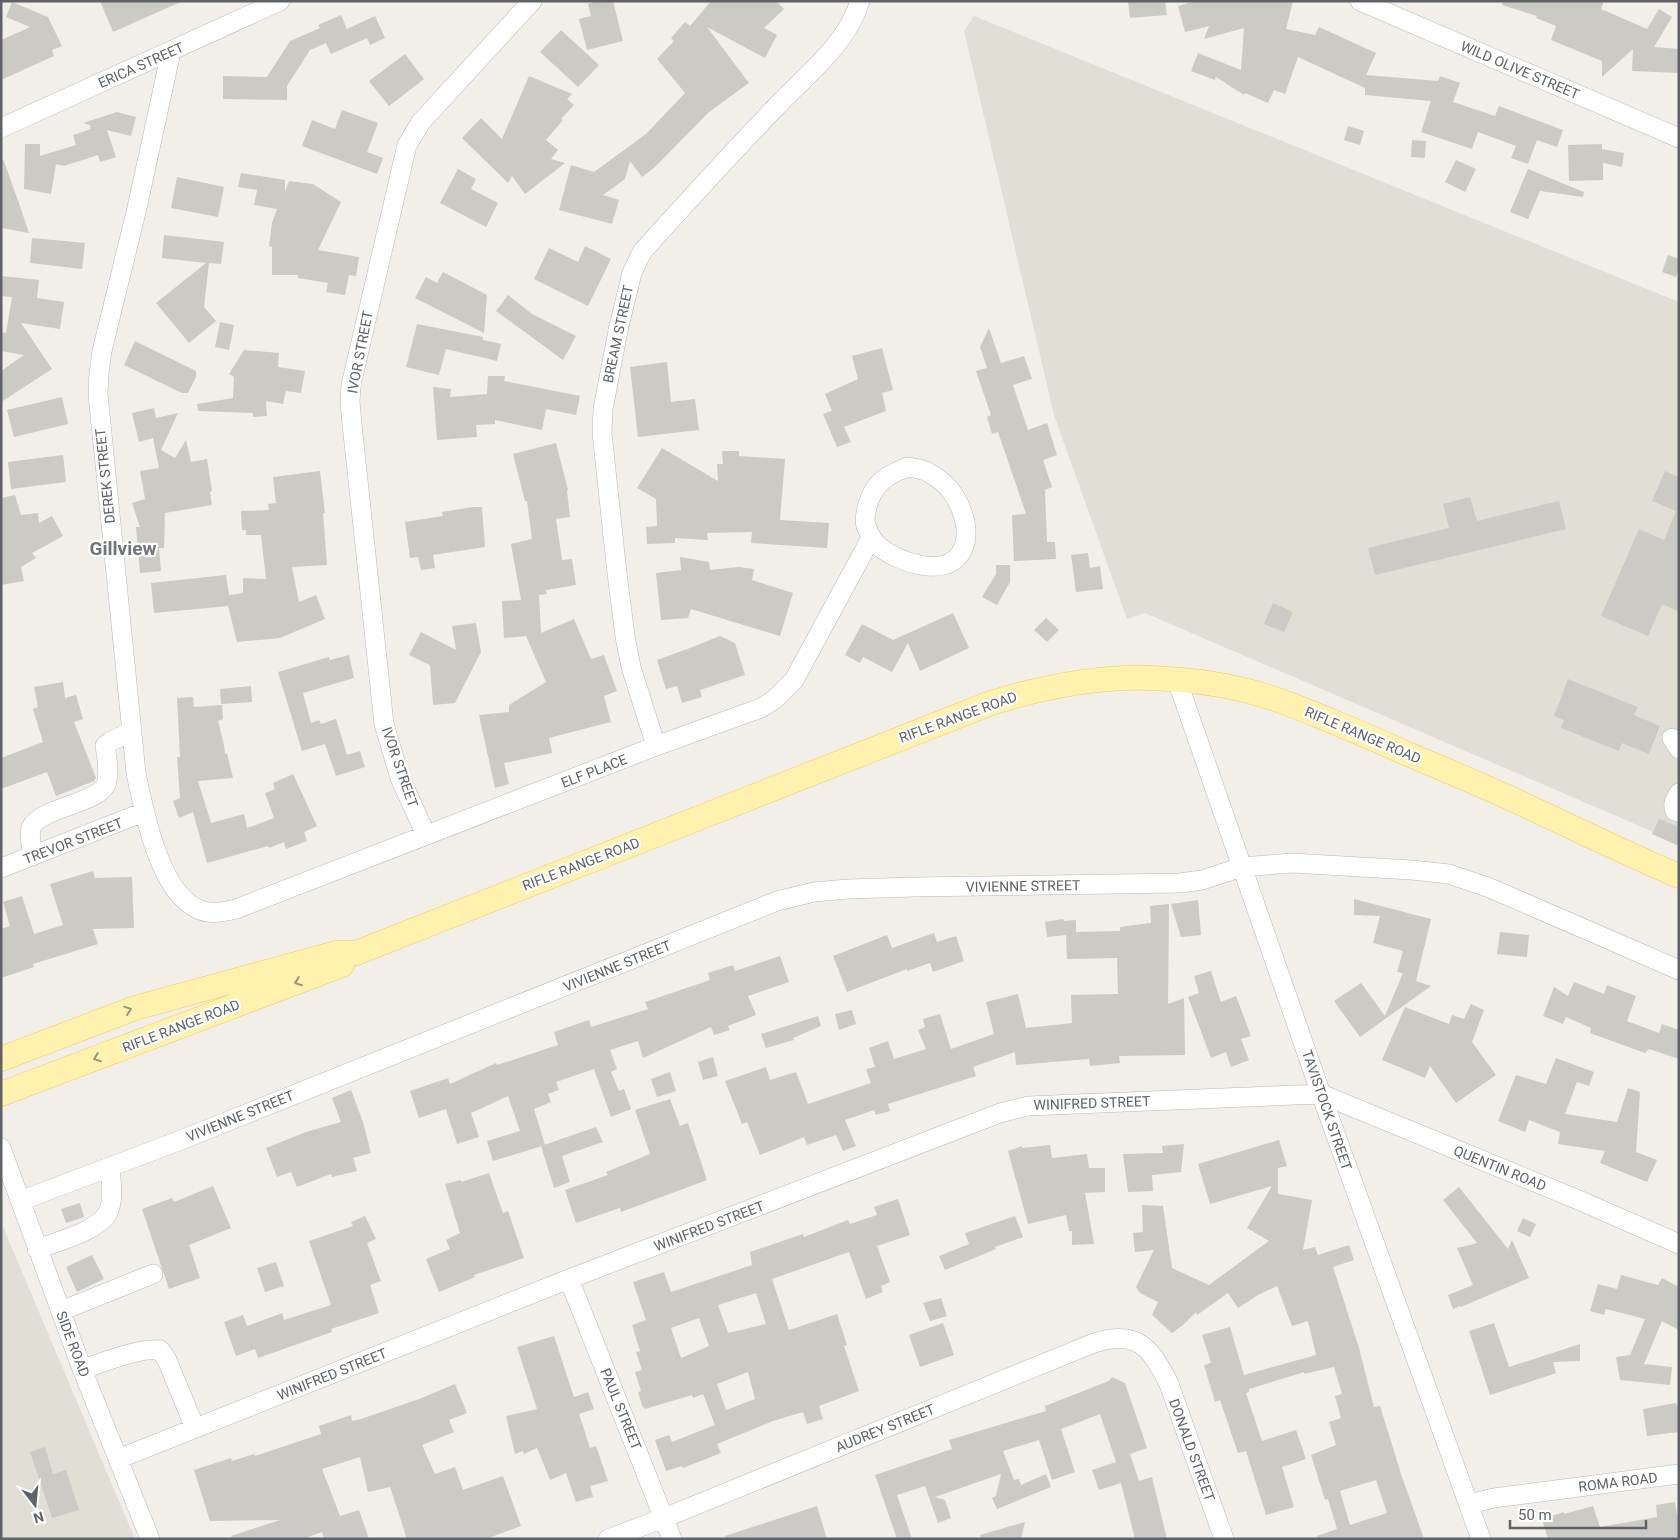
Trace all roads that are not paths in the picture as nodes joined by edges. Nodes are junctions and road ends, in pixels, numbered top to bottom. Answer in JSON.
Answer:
{"nodes":[{"id":1,"x":280,"y":1,"type":"edge"},
{"id":2,"x":532,"y":1,"type":"edge"},
{"id":3,"x":860,"y":1,"type":"edge"},
{"id":4,"x":1360,"y":1,"type":"edge"},
{"id":5,"x":171,"y":52,"type":"junction"},
{"id":6,"x":1,"y":128,"type":"edge"},
{"id":7,"x":1679,"y":138,"type":"edge"},
{"id":8,"x":871,"y":538,"type":"junction"},
{"id":9,"x":1177,"y":680,"type":"junction"},
{"id":10,"x":132,"y":732,"type":"junction"},
{"id":11,"x":656,"y":746,"type":"junction"},
{"id":12,"x":1679,"y":793,"type":"edge"},
{"id":13,"x":144,"y":812,"type":"junction"},
{"id":14,"x":1679,"y":812,"type":"edge"},
{"id":15,"x":426,"y":836,"type":"junction"},
{"id":16,"x":33,"y":856,"type":"junction"},
{"id":17,"x":1242,"y":867,"type":"junction"},
{"id":18,"x":1,"y":868,"type":"edge"},
{"id":19,"x":1679,"y":876,"type":"edge"},
{"id":20,"x":236,"y":909,"type":"joint"},
{"id":21,"x":356,"y":952,"type":"junction"},
{"id":22,"x":1679,"y":970,"type":"edge"},
{"id":23,"x":1,"y":1059,"type":"edge"},
{"id":24,"x":1,"y":1094,"type":"edge"},
{"id":25,"x":1321,"y":1094,"type":"junction"},
{"id":26,"x":1,"y":1148,"type":"edge"},
{"id":27,"x":110,"y":1167,"type":"junction"},
{"id":28,"x":20,"y":1201,"type":"junction"},
{"id":29,"x":1679,"y":1244,"type":"edge"},
{"id":30,"x":37,"y":1249,"type":"junction"},
{"id":31,"x":153,"y":1274,"type":"dead end"},
{"id":32,"x":569,"y":1279,"type":"junction"},
{"id":33,"x":61,"y":1311,"type":"junction"},
{"id":34,"x":1158,"y":1362,"type":"joint"},
{"id":35,"x":82,"y":1370,"type":"junction"},
{"id":36,"x":195,"y":1428,"type":"junction"},
{"id":37,"x":118,"y":1459,"type":"junction"},
{"id":38,"x":1679,"y":1474,"type":"edge"},
{"id":39,"x":1469,"y":1504,"type":"junction"},
{"id":40,"x":664,"y":1518,"type":"junction"},
{"id":41,"x":150,"y":1539,"type":"edge"},
{"id":42,"x":608,"y":1539,"type":"edge"},
{"id":43,"x":672,"y":1539,"type":"edge"},
{"id":44,"x":1224,"y":1539,"type":"edge"},
{"id":45,"x":1481,"y":1539,"type":"edge"}],
"edges":[{"from":1,"to":5,"type":"street","name":"ERICA STREET"},
{"from":2,"to":15,"type":"street","name":"IVOR STREET"},
{"from":3,"to":11,"type":"street","name":"BREAM STREET"},
{"from":4,"to":7,"type":"street","name":"WILD OLIVE STREET"},
{"from":5,"to":6,"type":"street","name":"ERICA STREET"},
{"from":5,"to":10,"type":"street","name":"DEREK STREET"},
{"from":8,"to":8,"type":"street"},
{"from":8,"to":11,"type":"street","name":"ELF PLACE"},
{"from":9,"to":17,"type":"street","name":"TAVISTOCK STREET"},
{"from":9,"to":19,"type":"main road","name":"RIFLE RANGE ROAD"},
{"from":9,"to":21,"type":"main road","name":"RIFLE RANGE ROAD"},
{"from":10,"to":13,"type":"street","name":"DEREK STREET"},
{"from":10,"to":16,"type":"street"},
{"from":11,"to":15,"type":"street","name":"ELF PLACE"},
{"from":12,"to":14,"type":"street"},
{"from":13,"to":16,"type":"street","name":"TREVOR STREET"},
{"from":13,"to":20,"type":"street","name":"DEREK STREET"},
{"from":15,"to":20,"type":"street","name":"ELF PLACE"},
{"from":16,"to":18,"type":"street","name":"TREVOR STREET"},
{"from":17,"to":22,"type":"street"},
{"from":17,"to":25,"type":"street","name":"TAVISTOCK STREET"},
{"from":17,"to":27,"type":"street","name":"VIVIENNE STREET"},
{"from":23,"to":21,"type":"main road","name":"RIFLE RANGE ROAD","one_way":true},
{"from":21,"to":24,"type":"main road","name":"RIFLE RANGE ROAD","one_way":true},
{"from":25,"to":29,"type":"street","name":"QUENTIN ROAD"},
{"from":25,"to":32,"type":"street","name":"WINIFRED STREET"},
{"from":25,"to":39,"type":"street","name":"TAVISTOCK STREET"},
{"from":26,"to":28,"type":"street","name":"SIDE ROAD"},
{"from":27,"to":28,"type":"street","name":"VIVIENNE STREET"},
{"from":27,"to":30,"type":"street"},
{"from":28,"to":30,"type":"street","name":"SIDE ROAD"},
{"from":30,"to":33,"type":"street","name":"SIDE ROAD"},
{"from":31,"to":33,"type":"street"},
{"from":32,"to":36,"type":"street","name":"WINIFRED STREET"},
{"from":32,"to":40,"type":"street","name":"PAUL STREET"},
{"from":33,"to":35,"type":"street","name":"SIDE ROAD"},
{"from":34,"to":40,"type":"street","name":"AUDREY STREET"},
{"from":34,"to":44,"type":"street","name":"DONALD STREET"},
{"from":35,"to":36,"type":"street"},
{"from":35,"to":37,"type":"street","name":"SIDE ROAD"},
{"from":36,"to":37,"type":"street","name":"WINIFRED STREET"},
{"from":37,"to":41,"type":"street","name":"SIDE ROAD"},
{"from":38,"to":39,"type":"street","name":"ROMA ROAD"},
{"from":39,"to":45,"type":"street","name":"TAVISTOCK STREET"},
{"from":40,"to":42,"type":"street","name":"AUDREY STREET"},
{"from":40,"to":43,"type":"street","name":"PAUL STREET"}]}
